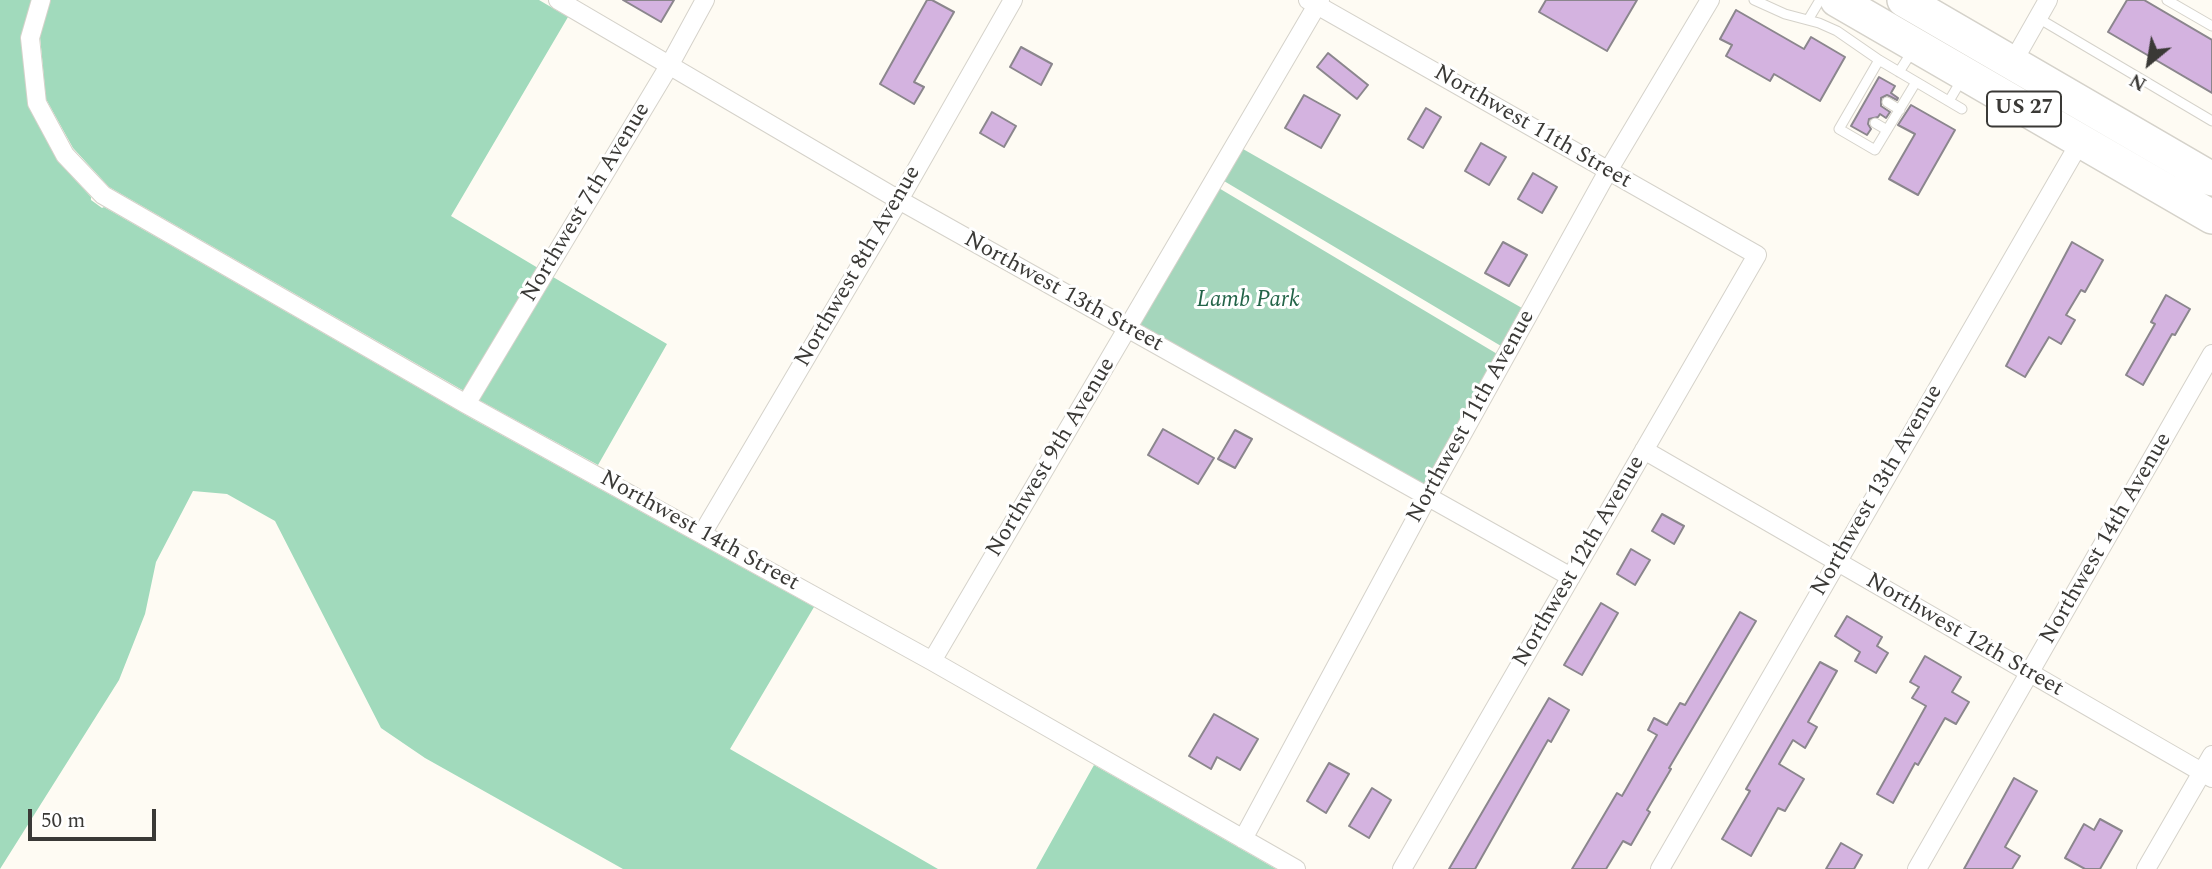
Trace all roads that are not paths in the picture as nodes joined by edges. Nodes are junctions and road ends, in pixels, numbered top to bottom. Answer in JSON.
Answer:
{"nodes":[{"id":1,"x":41,"y":0,"type":"edge"},
{"id":2,"x":558,"y":0,"type":"edge"},
{"id":3,"x":705,"y":0,"type":"edge"},
{"id":4,"x":1013,"y":0,"type":"edge"},
{"id":5,"x":1710,"y":0,"type":"edge"},
{"id":6,"x":1754,"y":0,"type":"edge"},
{"id":7,"x":1820,"y":0,"type":"edge"},
{"id":8,"x":1837,"y":0,"type":"edge"},
{"id":9,"x":1904,"y":0,"type":"edge"},
{"id":10,"x":2048,"y":0,"type":"edge"},
{"id":11,"x":2167,"y":0,"type":"edge"},
{"id":12,"x":1315,"y":2,"type":"edge"},
{"id":13,"x":2038,"y":18,"type":"junction"},
{"id":14,"x":1808,"y":20,"type":"junction"},
{"id":15,"x":2212,"y":26,"type":"edge"},
{"id":16,"x":1869,"y":35,"type":"junction"},
{"id":17,"x":1907,"y":59,"type":"junction"},
{"id":18,"x":1879,"y":60,"type":"junction"},
{"id":19,"x":2012,"y":63,"type":"junction"},
{"id":20,"x":669,"y":66,"type":"junction"},
{"id":21,"x":1916,"y":82,"type":"junction"},
{"id":22,"x":1957,"y":88,"type":"junction"},
{"id":23,"x":1995,"y":92,"type":"junction"},
{"id":24,"x":1886,"y":102,"type":"dead end"},
{"id":25,"x":1962,"y":109,"type":"dead end"},
{"id":26,"x":1900,"y":110,"type":"junction"},
{"id":27,"x":2097,"y":112,"type":"junction"},
{"id":28,"x":2212,"y":121,"type":"edge"},
{"id":29,"x":1875,"y":122,"type":"dead end"},
{"id":30,"x":1887,"y":130,"type":"junction"},
{"id":31,"x":2080,"y":141,"type":"junction"},
{"id":32,"x":1608,"y":171,"type":"junction"},
{"id":33,"x":2212,"y":178,"type":"edge"},
{"id":34,"x":899,"y":200,"type":"junction"},
{"id":35,"x":2212,"y":217,"type":"edge"},
{"id":36,"x":1757,"y":255,"type":"joint"},
{"id":37,"x":1128,"y":330,"type":"junction"},
{"id":38,"x":2212,"y":354,"type":"edge"},
{"id":39,"x":466,"y":404,"type":"junction"},
{"id":40,"x":1644,"y":450,"type":"junction"},
{"id":41,"x":1428,"y":496,"type":"junction"},
{"id":42,"x":702,"y":534,"type":"junction"},
{"id":43,"x":1837,"y":563,"type":"junction"},
{"id":44,"x":1571,"y":577,"type":"junction"},
{"id":45,"x":932,"y":661,"type":"junction"},
{"id":46,"x":2030,"y":673,"type":"junction"},
{"id":47,"x":2212,"y":755,"type":"edge"},
{"id":48,"x":2207,"y":775,"type":"edge"},
{"id":49,"x":1243,"y":839,"type":"junction"},
{"id":50,"x":1296,"y":869,"type":"edge"},
{"id":51,"x":1402,"y":869,"type":"edge"},
{"id":52,"x":1660,"y":869,"type":"edge"},
{"id":53,"x":1917,"y":869,"type":"edge"},
{"id":54,"x":2146,"y":869,"type":"edge"}],
"edges":[{"from":1,"to":39,"type":"street","name":"Northwest 14th Street"},
{"from":2,"to":20,"type":"street","name":"Northwest 13th Street"},
{"from":3,"to":20,"type":"street","name":"Northwest 7th Avenue"},
{"from":4,"to":34,"type":"street","name":"Northwest 8th Avenue"},
{"from":5,"to":32,"type":"street","name":"Northwest 11th Avenue"},
{"from":6,"to":14,"type":"lane"},
{"from":7,"to":14,"type":"lane"},
{"from":8,"to":16,"type":"highway","number":"US 27"},
{"from":9,"to":19,"type":"highway","number":"US 27"},
{"from":10,"to":13,"type":"street"},
{"from":11,"to":15,"type":"lane"},
{"from":12,"to":32,"type":"street","name":"Northwest 11th Street"},
{"from":12,"to":37,"type":"street","name":"Northwest 9th Avenue"},
{"from":13,"to":19,"type":"street"},
{"from":13,"to":28,"type":"lane"},
{"from":14,"to":16,"type":"lane"},
{"from":16,"to":17,"type":"highway","number":"US 27"},
{"from":16,"to":18,"type":"lane"},
{"from":17,"to":18,"type":"lane"},
{"from":17,"to":21,"type":"lane"},
{"from":17,"to":22,"type":"highway","number":"US 27"},
{"from":18,"to":30,"type":"lane"},
{"from":19,"to":23,"type":"street"},
{"from":19,"to":27,"type":"highway","number":"US 27"},
{"from":20,"to":34,"type":"street","name":"Northwest 13th Street"},
{"from":20,"to":39,"type":"street","name":"Northwest 7th Avenue"},
{"from":21,"to":22,"type":"lane"},
{"from":21,"to":26,"type":"lane"},
{"from":22,"to":23,"type":"highway","number":"US 27"},
{"from":22,"to":25,"type":"lane"},
{"from":23,"to":31,"type":"highway","number":"US 27"},
{"from":24,"to":26,"type":"lane"},
{"from":26,"to":30,"type":"lane"},
{"from":27,"to":31,"type":"street","name":"Northwest 13th Avenue"},
{"from":27,"to":33,"type":"highway","number":"US 27"},
{"from":29,"to":30,"type":"lane"},
{"from":31,"to":35,"type":"highway","number":"US 27"},
{"from":31,"to":43,"type":"street","name":"Northwest 13th Avenue"},
{"from":32,"to":36,"type":"street","name":"Northwest 11th Street"},
{"from":32,"to":41,"type":"street","name":"Northwest 11th Avenue"},
{"from":34,"to":37,"type":"street","name":"Northwest 13th Street"},
{"from":34,"to":42,"type":"street","name":"Northwest 8th Avenue"},
{"from":36,"to":40,"type":"street","name":"Northwest 12th Avenue"},
{"from":37,"to":41,"type":"street","name":"Northwest 13th Street"},
{"from":37,"to":45,"type":"street","name":"Northwest 9th Avenue"},
{"from":38,"to":46,"type":"street","name":"Northwest 14th Avenue"},
{"from":39,"to":42,"type":"street","name":"Northwest 14th Street"},
{"from":40,"to":43,"type":"street","name":"Northwest 12th Street"},
{"from":40,"to":44,"type":"street","name":"Northwest 12th Avenue"},
{"from":41,"to":44,"type":"street","name":"Northwest 13th Street"},
{"from":41,"to":49,"type":"street","name":"Northwest 11th Avenue"},
{"from":42,"to":45,"type":"street","name":"Northwest 14th Street"},
{"from":43,"to":46,"type":"street","name":"Northwest 12th Street"},
{"from":43,"to":52,"type":"street","name":"Northwest 13th Avenue"},
{"from":44,"to":51,"type":"street","name":"Northwest 12th Avenue"},
{"from":45,"to":49,"type":"street","name":"Northwest 14th Street"},
{"from":46,"to":48,"type":"street","name":"Northwest 12th Street"},
{"from":46,"to":53,"type":"street","name":"Northwest 14th Avenue"},
{"from":47,"to":48,"type":"street"},
{"from":48,"to":54,"type":"street"},
{"from":49,"to":50,"type":"street","name":"Northwest 14th Street"}]}
